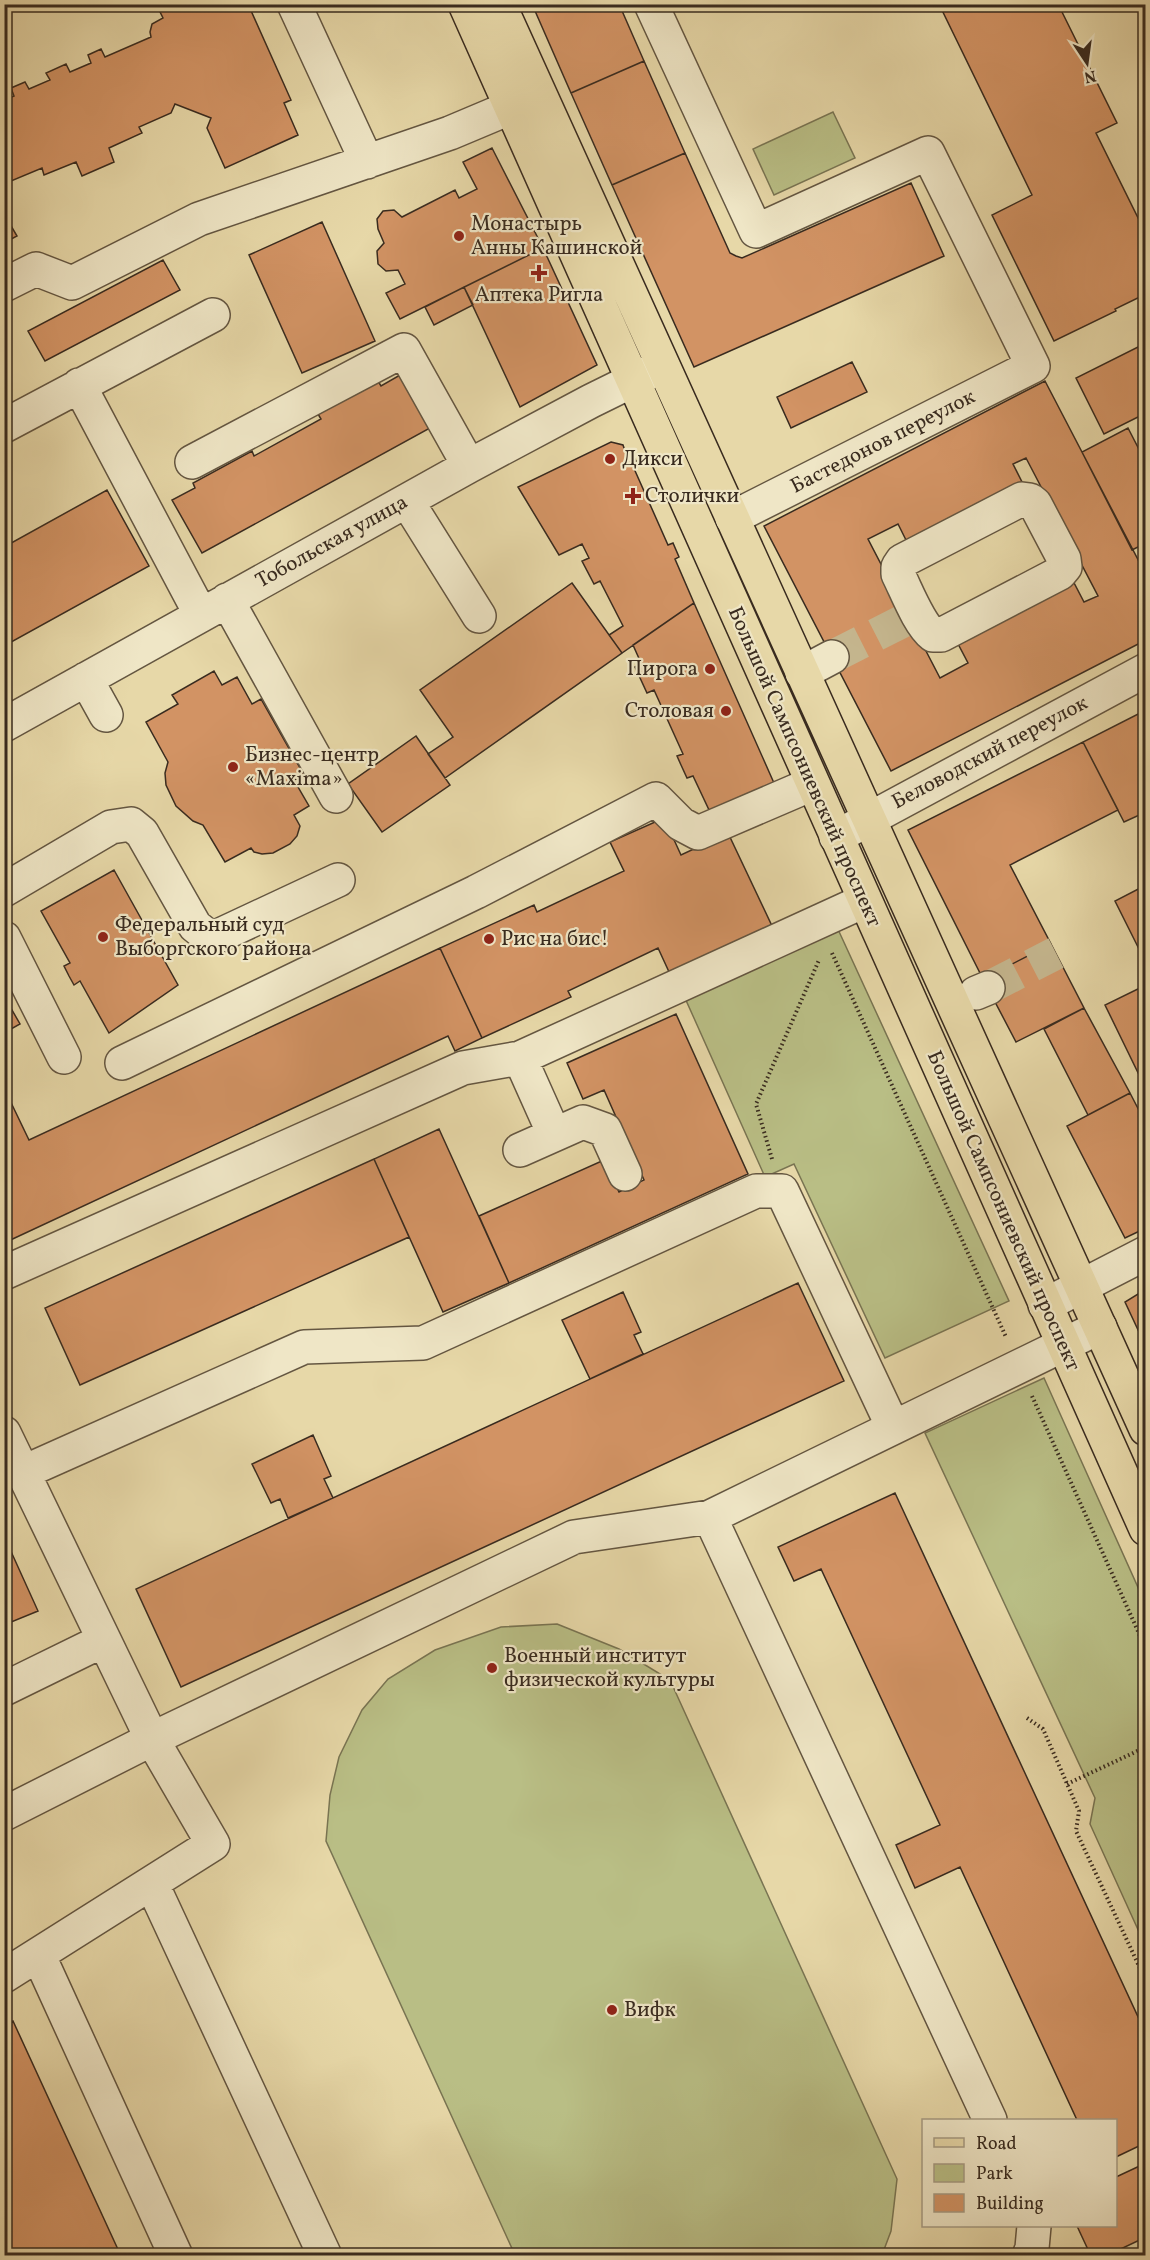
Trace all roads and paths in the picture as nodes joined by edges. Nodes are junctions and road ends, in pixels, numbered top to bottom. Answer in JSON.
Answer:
{"nodes":[{"id":1,"x":294,"y":4,"type":"edge"},
{"id":2,"x":465,"y":4,"type":"edge"},
{"id":3,"x":651,"y":4,"type":"edge"},
{"id":4,"x":508,"y":7,"type":"edge"},
{"id":5,"x":525,"y":101,"type":"junction"},
{"id":6,"x":367,"y":162,"type":"junction"},
{"id":7,"x":4,"y":285,"type":"edge"},
{"id":8,"x":213,"y":315,"type":"dead end"},
{"id":9,"x":663,"y":366,"type":"junction"},
{"id":10,"x":632,"y":380,"type":"junction"},
{"id":11,"x":79,"y":385,"type":"junction"},
{"id":12,"x":4,"y":426,"type":"edge"},
{"id":13,"x":192,"y":462,"type":"dead end"},
{"id":14,"x":469,"y":466,"type":"junction"},
{"id":15,"x":407,"y":501,"type":"junction"},
{"id":16,"x":732,"y":518,"type":"junction"},
{"id":17,"x":214,"y":608,"type":"junction"},
{"id":18,"x":479,"y":616,"type":"dead end"},
{"id":19,"x":913,"y":616,"type":"joint"},
{"id":20,"x":832,"y":657,"type":"tunnel mouth"},
{"id":21,"x":1146,"y":670,"type":"edge"},
{"id":22,"x":802,"y":673,"type":"junction"},
{"id":23,"x":87,"y":679,"type":"junction"},
{"id":24,"x":106,"y":715,"type":"dead end"},
{"id":25,"x":4,"y":725,"type":"edge"},
{"id":26,"x":812,"y":784,"type":"junction"},
{"id":27,"x":336,"y":796,"type":"dead end"},
{"id":28,"x":868,"y":818,"type":"junction"},
{"id":29,"x":836,"y":837,"type":"junction"},
{"id":30,"x":338,"y":880,"type":"dead end"},
{"id":31,"x":4,"y":890,"type":"edge"},
{"id":32,"x":853,"y":906,"type":"junction"},
{"id":33,"x":4,"y":938,"type":"edge"},
{"id":34,"x":827,"y":942,"type":"junction"},
{"id":35,"x":64,"y":1057,"type":"dead end"},
{"id":36,"x":520,"y":1058,"type":"junction"},
{"id":37,"x":122,"y":1063,"type":"dead end"},
{"id":38,"x":554,"y":1134,"type":"junction"},
{"id":39,"x":520,"y":1150,"type":"dead end"},
{"id":40,"x":625,"y":1174,"type":"dead end"},
{"id":41,"x":782,"y":1191,"type":"junction"},
{"id":42,"x":1146,"y":1252,"type":"edge"},
{"id":43,"x":4,"y":1273,"type":"edge"},
{"id":44,"x":1081,"y":1287,"type":"junction"},
{"id":45,"x":1045,"y":1305,"type":"junction"},
{"id":46,"x":1100,"y":1328,"type":"junction"},
{"id":47,"x":1006,"y":1339,"type":"dead end"},
{"id":48,"x":1062,"y":1344,"type":"junction"},
{"id":49,"x":1029,"y":1388,"type":"dead end"},
{"id":50,"x":893,"y":1427,"type":"junction"},
{"id":51,"x":1146,"y":1429,"type":"edge"},
{"id":52,"x":4,"y":1433,"type":"edge"},
{"id":53,"x":24,"y":1472,"type":"junction"},
{"id":54,"x":710,"y":1516,"type":"junction"},
{"id":55,"x":1146,"y":1529,"type":"edge"},
{"id":56,"x":104,"y":1640,"type":"junction"},
{"id":57,"x":1146,"y":1649,"type":"edge"},
{"id":58,"x":4,"y":1689,"type":"edge"},
{"id":59,"x":1027,"y":1718,"type":"dead end"},
{"id":60,"x":152,"y":1739,"type":"junction"},
{"id":61,"x":1146,"y":1747,"type":"edge"},
{"id":62,"x":1067,"y":1784,"type":"junction"},
{"id":63,"x":4,"y":1814,"type":"edge"},
{"id":64,"x":152,"y":1884,"type":"junction"},
{"id":65,"x":39,"y":1956,"type":"junction"},
{"id":66,"x":4,"y":1976,"type":"edge"},
{"id":67,"x":1146,"y":1981,"type":"edge"},
{"id":68,"x":989,"y":2119,"type":"edge"},
{"id":69,"x":1034,"y":2227,"type":"edge"},
{"id":70,"x":176,"y":2256,"type":"edge"},
{"id":71,"x":325,"y":2256,"type":"edge"},
{"id":72,"x":1029,"y":2256,"type":"edge"}],
"edges":[{"from":1,"to":6,"type":"street"},
{"from":2,"to":5,"type":"main road","name":"Большой Сампсониевский проспект"},
{"from":3,"to":16,"type":"street","name":"Бастедонов переулок"},
{"from":4,"to":5,"type":"main road","name":"Большой Сампсониевский проспект"},
{"from":5,"to":6,"type":"street"},
{"from":5,"to":9,"type":"main road","name":"Большой Сампсониевский проспект"},
{"from":5,"to":10,"type":"main road","name":"Большой Сампсониевский проспект"},
{"from":6,"to":7,"type":"street"},
{"from":8,"to":11,"type":"street"},
{"from":9,"to":10,"type":"street","name":"Тобольская улица"},
{"from":9,"to":16,"type":"main road","name":"Большой Сампсониевский проспект"},
{"from":10,"to":14,"type":"street","name":"Тобольская улица"},
{"from":10,"to":26,"type":"main road","name":"Большой Сампсониевский проспект"},
{"from":11,"to":12,"type":"street"},
{"from":11,"to":17,"type":"street"},
{"from":13,"to":14,"type":"street"},
{"from":14,"to":15,"type":"street","name":"Тобольская улица"},
{"from":15,"to":17,"type":"street","name":"Тобольская улица"},
{"from":15,"to":18,"type":"street"},
{"from":16,"to":22,"type":"main road","name":"Большой Сампсониевский проспект"},
{"from":17,"to":23,"type":"street","name":"Тобольская улица"},
{"from":17,"to":27,"type":"street"},
{"from":19,"to":19,"type":"street"},
{"from":20,"to":22,"type":"street"},
{"from":21,"to":28,"type":"street","name":"Беловодский переулок"},
{"from":22,"to":28,"type":"main road","name":"Большой Сампсониевский проспект"},
{"from":23,"to":24,"type":"street"},
{"from":23,"to":25,"type":"street","name":"Тобольская улица"},
{"from":26,"to":29,"type":"main road","name":"Большой Сампсониевский проспект"},
{"from":26,"to":37,"type":"street"},
{"from":28,"to":29,"type":"street","name":"Беловодский переулок"},
{"from":28,"to":44,"type":"main road","name":"Большой Сампсониевский проспект"},
{"from":29,"to":32,"type":"main road","name":"Большой Сампсониевский проспект"},
{"from":30,"to":31,"type":"street"},
{"from":32,"to":34,"type":"path"},
{"from":32,"to":36,"type":"street"},
{"from":32,"to":45,"type":"main road","name":"Большой Сампсониевский проспект"},
{"from":33,"to":35,"type":"street"},
{"from":34,"to":41,"type":"path"},
{"from":34,"to":47,"type":"path"},
{"from":36,"to":38,"type":"street"},
{"from":36,"to":43,"type":"street"},
{"from":38,"to":39,"type":"street"},
{"from":38,"to":40,"type":"street"},
{"from":41,"to":50,"type":"street"},
{"from":41,"to":53,"type":"street"},
{"from":42,"to":44,"type":"street"},
{"from":44,"to":45,"type":"street"},
{"from":44,"to":46,"type":"main road","name":"Большой Сампсониевский проспект"},
{"from":45,"to":48,"type":"main road","name":"Большой Сампсониевский проспект"},
{"from":46,"to":48,"type":"street"},
{"from":46,"to":51,"type":"main road","name":"Большой Сампсониевский проспект"},
{"from":48,"to":50,"type":"street"},
{"from":48,"to":55,"type":"main road","name":"Большой Сампсониевский проспект"},
{"from":49,"to":57,"type":"path"},
{"from":50,"to":54,"type":"street"},
{"from":52,"to":53,"type":"street"},
{"from":53,"to":56,"type":"street"},
{"from":54,"to":60,"type":"street"},
{"from":54,"to":68,"type":"street"},
{"from":56,"to":58,"type":"street"},
{"from":56,"to":60,"type":"street"},
{"from":59,"to":62,"type":"path"},
{"from":60,"to":63,"type":"street"},
{"from":60,"to":64,"type":"street"},
{"from":61,"to":62,"type":"path"},
{"from":62,"to":67,"type":"path"},
{"from":64,"to":65,"type":"street"},
{"from":64,"to":71,"type":"street"},
{"from":65,"to":66,"type":"street"},
{"from":65,"to":70,"type":"street"},
{"from":69,"to":72,"type":"street"}]}
